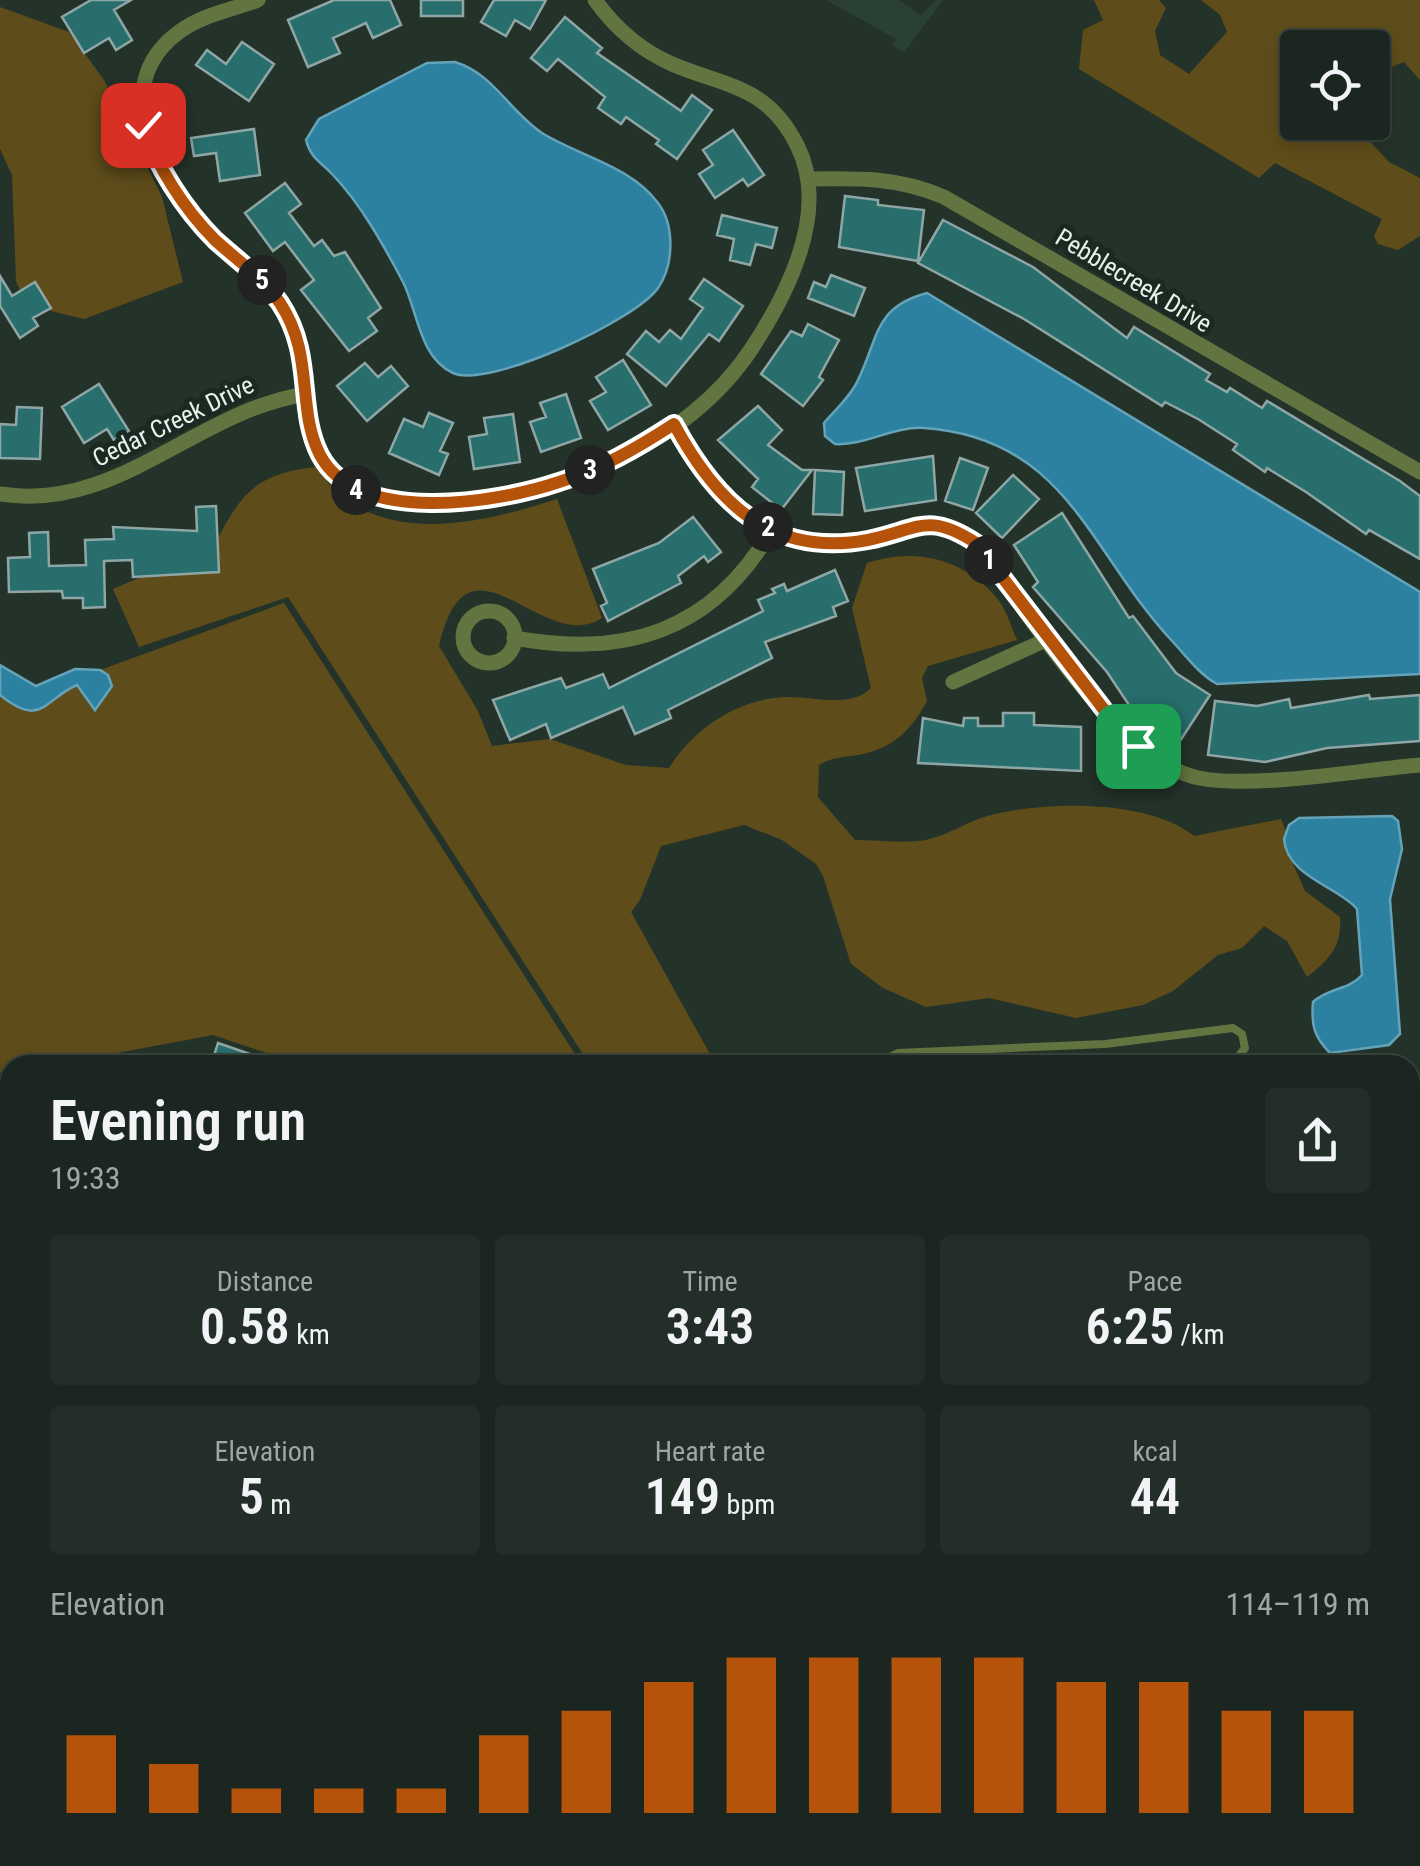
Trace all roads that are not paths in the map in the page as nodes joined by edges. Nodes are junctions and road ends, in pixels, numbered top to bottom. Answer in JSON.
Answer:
{"nodes":[{"id":1,"x":258,"y":0,"type":"edge"},
{"id":2,"x":595,"y":0,"type":"edge"},
{"id":3,"x":808,"y":179,"type":"junction"},
{"id":4,"x":308,"y":394,"type":"junction"},
{"id":5,"x":674,"y":424,"type":"junction"},
{"id":6,"x":1420,"y":472,"type":"edge"},
{"id":7,"x":0,"y":494,"type":"edge"},
{"id":8,"x":772,"y":529,"type":"junction"},
{"id":9,"x":514,"y":638,"type":"dead end"},
{"id":10,"x":1048,"y":640,"type":"junction"},
{"id":11,"x":954,"y":682,"type":"dead end"},
{"id":12,"x":1420,"y":766,"type":"edge"},
{"id":13,"x":896,"y":1055,"type":"edge"},
{"id":14,"x":1240,"y":1055,"type":"edge"}],
"edges":[{"from":1,"to":4,"type":"street"},
{"from":2,"to":3,"type":"street"},
{"from":3,"to":5,"type":"street"},
{"from":3,"to":6,"type":"street","name":"Pebblecreek Drive"},
{"from":4,"to":5,"type":"street"},
{"from":4,"to":7,"type":"street","name":"Cedar Creek Drive"},
{"from":5,"to":8,"type":"street"},
{"from":8,"to":9,"type":"street"},
{"from":8,"to":10,"type":"street"},
{"from":10,"to":11,"type":"street"},
{"from":10,"to":12,"type":"street"},
{"from":13,"to":14,"type":"lane"}]}
